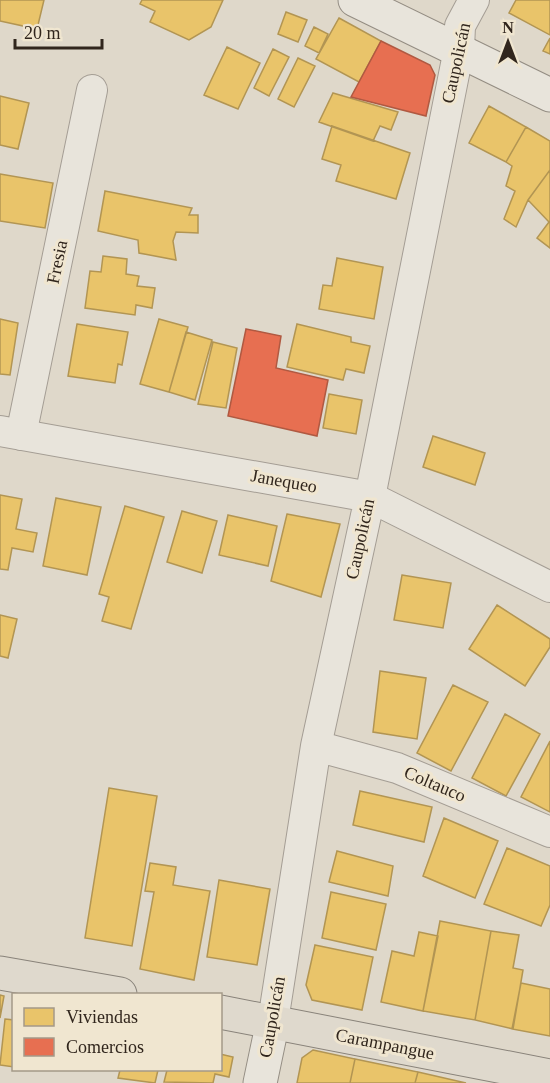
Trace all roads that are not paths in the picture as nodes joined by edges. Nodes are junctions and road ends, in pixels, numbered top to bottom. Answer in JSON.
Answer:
{"nodes":[{"id":1,"x":356,"y":0,"type":"edge"},
{"id":2,"x":474,"y":0,"type":"edge"},
{"id":3,"x":459,"y":49,"type":"junction"},
{"id":4,"x":92,"y":90,"type":"dead end"},
{"id":5,"x":550,"y":95,"type":"edge"},
{"id":6,"x":10,"y":433,"type":"edge"},
{"id":7,"x":370,"y":496,"type":"junction"},
{"id":8,"x":550,"y":587,"type":"edge"},
{"id":9,"x":316,"y":746,"type":"junction"},
{"id":10,"x":550,"y":832,"type":"edge"},
{"id":11,"x":0,"y":973,"type":"edge"},
{"id":12,"x":114,"y":993,"type":"edge"},
{"id":13,"x":222,"y":1012,"type":"edge"},
{"id":14,"x":273,"y":1021,"type":"junction"},
{"id":15,"x":550,"y":1076,"type":"edge"},
{"id":16,"x":260,"y":1083,"type":"edge"}],
"edges":[{"from":1,"to":3,"type":"street"},
{"from":2,"to":3,"type":"street","name":"Caupolicán"},
{"from":3,"to":5,"type":"street"},
{"from":3,"to":7,"type":"street","name":"Caupolicán"},
{"from":4,"to":6,"type":"street","name":"Fresia"},
{"from":6,"to":7,"type":"street","name":"Janequeo"},
{"from":7,"to":8,"type":"street","name":"Janequeo"},
{"from":7,"to":9,"type":"street","name":"Caupolicán"},
{"from":9,"to":10,"type":"street","name":"Coltauco"},
{"from":9,"to":14,"type":"street","name":"Caupolicán"},
{"from":11,"to":12,"type":"main road"},
{"from":13,"to":14,"type":"main road","name":"Carampangue"},
{"from":14,"to":15,"type":"main road","name":"Carampangue"},
{"from":14,"to":16,"type":"street","name":"Caupolicán"}]}
